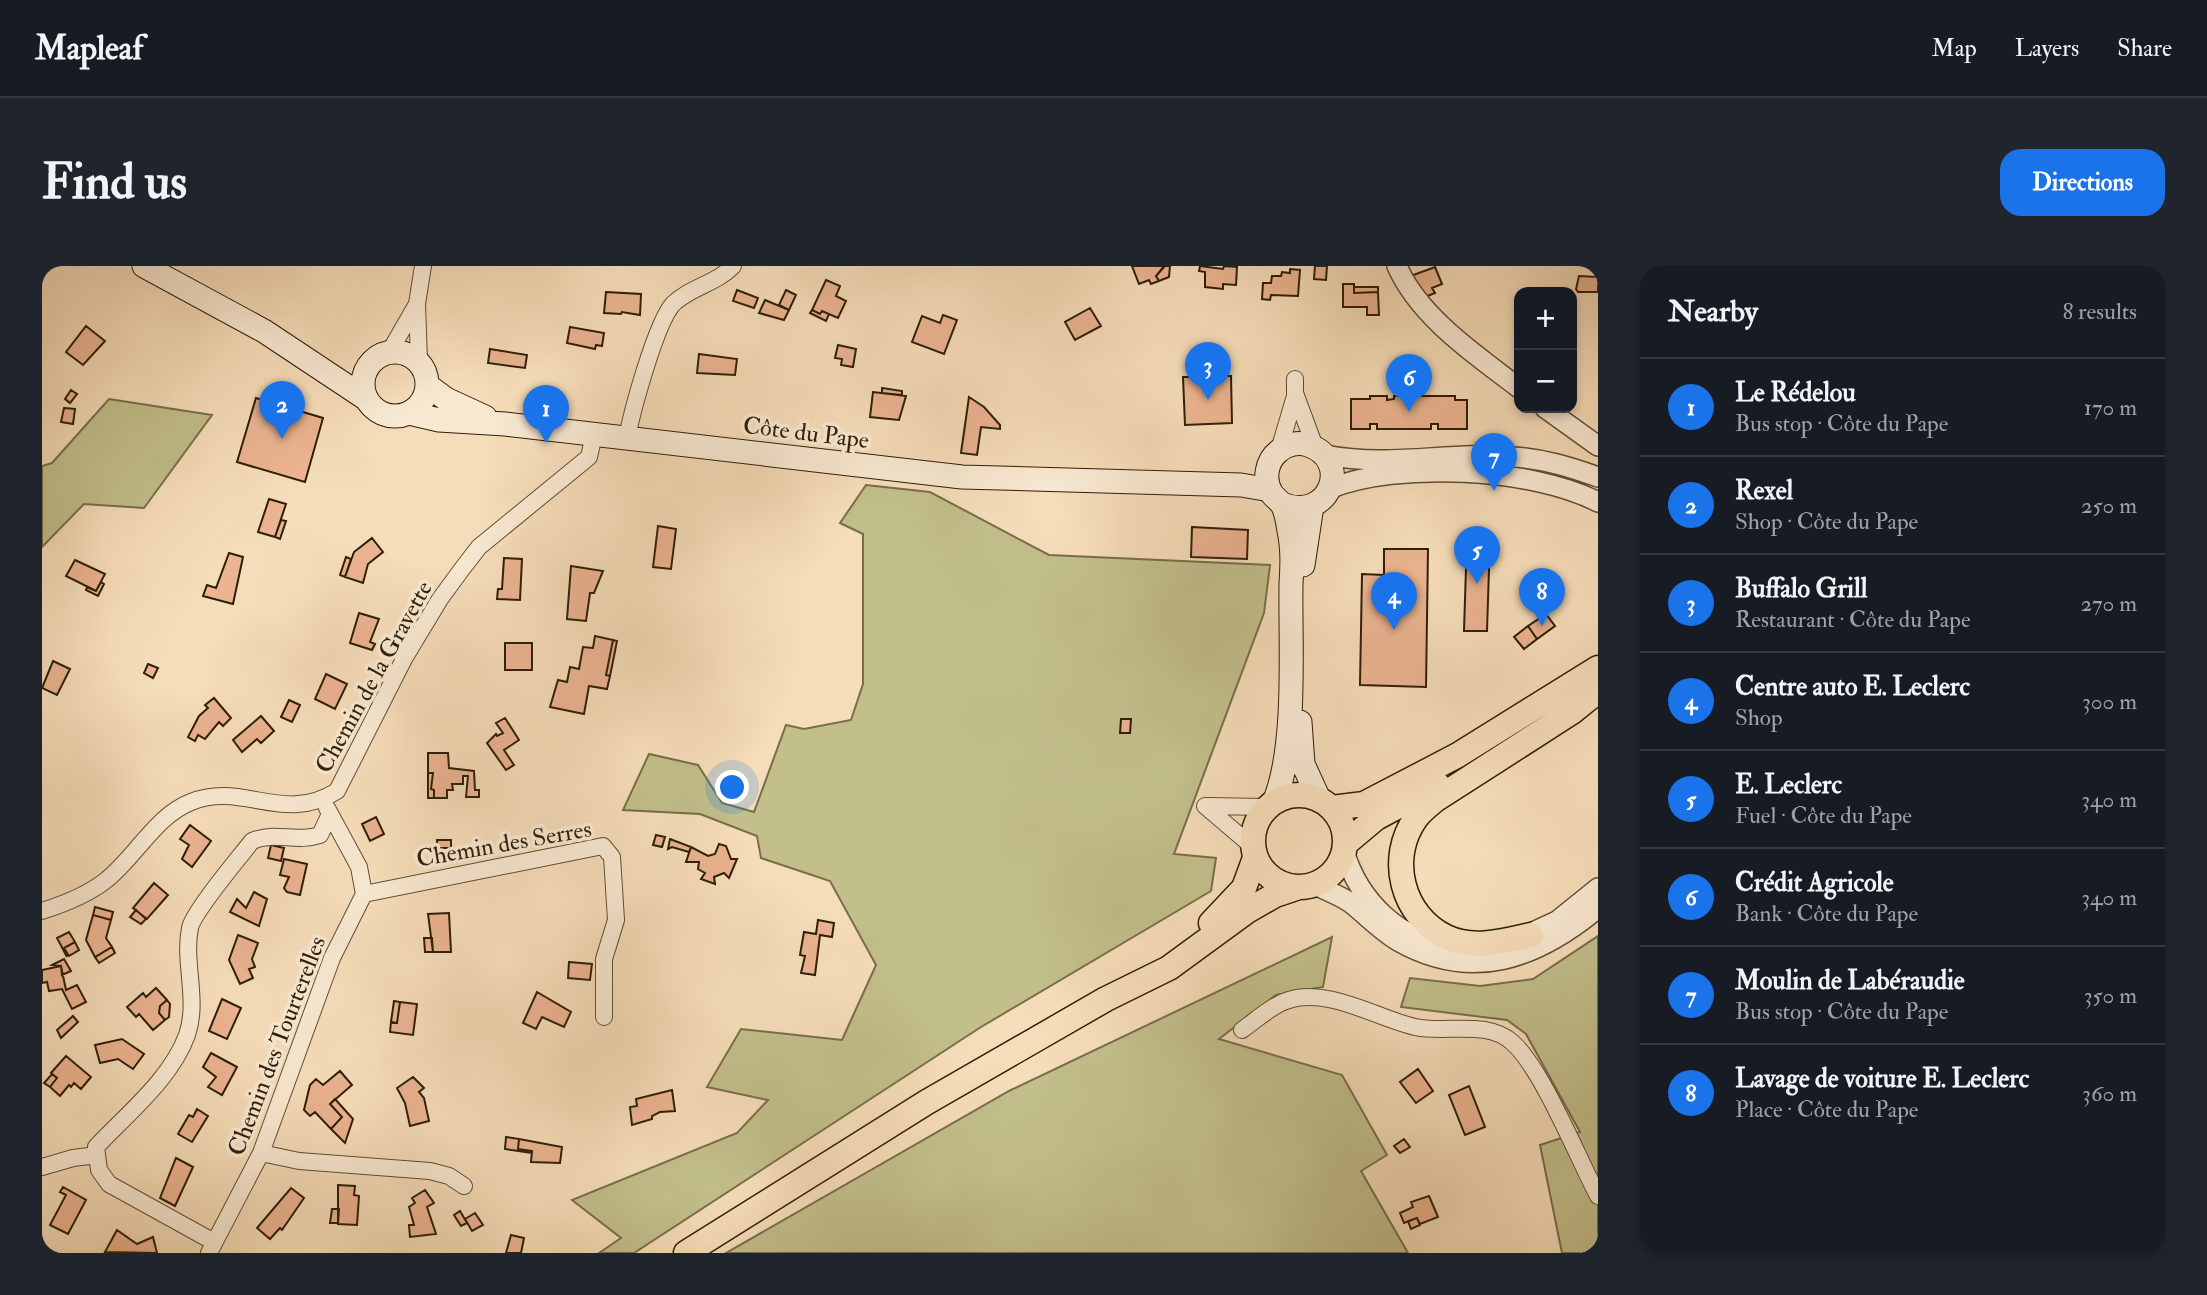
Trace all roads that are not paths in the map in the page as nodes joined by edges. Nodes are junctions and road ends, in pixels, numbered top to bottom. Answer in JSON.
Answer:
{"nodes":[{"id":1,"x":144,"y":266,"type":"edge"},
{"id":2,"x":423,"y":266,"type":"edge"},
{"id":3,"x":733,"y":266,"type":"edge"},
{"id":4,"x":1397,"y":266,"type":"edge"},
{"id":5,"x":417,"y":304,"type":"junction"},
{"id":6,"x":384,"y":353,"type":"junction"},
{"id":7,"x":303,"y":357,"type":"junction"},
{"id":8,"x":419,"y":361,"type":"junction"},
{"id":9,"x":1514,"y":384,"type":"edge"},
{"id":10,"x":427,"y":385,"type":"junction"},
{"id":11,"x":365,"y":398,"type":"junction"},
{"id":12,"x":409,"y":413,"type":"junction"},
{"id":13,"x":1552,"y":413,"type":"edge"},
{"id":14,"x":505,"y":424,"type":"junction"},
{"id":15,"x":594,"y":435,"type":"junction"},
{"id":16,"x":627,"y":438,"type":"junction"},
{"id":17,"x":1598,"y":446,"type":"edge"},
{"id":18,"x":1320,"y":451,"type":"junction"},
{"id":19,"x":1275,"y":455,"type":"junction"},
{"id":20,"x":1598,"y":477,"type":"edge"},
{"id":21,"x":1102,"y":481,"type":"junction"},
{"id":22,"x":1329,"y":489,"type":"junction"},
{"id":23,"x":1276,"y":497,"type":"junction"},
{"id":24,"x":1598,"y":502,"type":"edge"},
{"id":25,"x":1312,"y":506,"type":"junction"},
{"id":26,"x":1598,"y":668,"type":"edge"},
{"id":27,"x":1598,"y":683,"type":"edge"},
{"id":28,"x":1598,"y":691,"type":"edge"},
{"id":29,"x":324,"y":799,"type":"junction"},
{"id":30,"x":1270,"y":804,"type":"junction"},
{"id":31,"x":1326,"y":804,"type":"junction"},
{"id":32,"x":329,"y":816,"type":"junction"},
{"id":33,"x":1345,"y":847,"type":"junction"},
{"id":34,"x":1253,"y":852,"type":"junction"},
{"id":35,"x":1307,"y":886,"type":"junction"},
{"id":36,"x":1598,"y":888,"type":"edge"},
{"id":37,"x":364,"y":894,"type":"junction"},
{"id":38,"x":1598,"y":908,"type":"edge"},
{"id":39,"x":42,"y":911,"type":"edge"},
{"id":40,"x":1531,"y":935,"type":"junction"},
{"id":41,"x":604,"y":1017,"type":"dead end"},
{"id":42,"x":1241,"y":1030,"type":"dead end"},
{"id":43,"x":927,"y":1102,"type":"junction"},
{"id":44,"x":261,"y":1153,"type":"junction"},
{"id":45,"x":97,"y":1155,"type":"junction"},
{"id":46,"x":42,"y":1167,"type":"edge"},
{"id":47,"x":464,"y":1186,"type":"dead end"},
{"id":48,"x":1598,"y":1196,"type":"edge"},
{"id":49,"x":212,"y":1247,"type":"edge"},
{"id":50,"x":686,"y":1253,"type":"edge"}],
"edges":[{"from":1,"to":7,"type":"main road"},
{"from":2,"to":5,"type":"street"},
{"from":3,"to":16,"type":"street"},
{"from":4,"to":9,"type":"street"},
{"from":5,"to":6,"type":"street"},
{"from":5,"to":8,"type":"street"},
{"from":6,"to":7,"type":"main road"},
{"from":6,"to":8,"type":"main road"},
{"from":6,"to":11,"type":"main road"},
{"from":7,"to":11,"type":"main road"},
{"from":8,"to":10,"type":"main road"},
{"from":10,"to":12,"type":"main road"},
{"from":10,"to":14,"type":"main road","name":"Côte du Pape"},
{"from":11,"to":12,"type":"main road"},
{"from":12,"to":14,"type":"main road","name":"Côte du Pape"},
{"from":13,"to":17,"type":"street"},
{"from":14,"to":15,"type":"main road","name":"Côte du Pape"},
{"from":15,"to":16,"type":"main road","name":"Côte du Pape"},
{"from":15,"to":29,"type":"street","name":"Chemin de la Gravette"},
{"from":16,"to":21,"type":"main road","name":"Côte du Pape"},
{"from":18,"to":19,"type":"main road"},
{"from":18,"to":19,"type":"street"},
{"from":18,"to":20,"type":"street"},
{"from":18,"to":22,"type":"main road"},
{"from":19,"to":21,"type":"main road","name":"Côte du Pape"},
{"from":19,"to":23,"type":"main road"},
{"from":21,"to":23,"type":"main road","name":"Côte du Pape"},
{"from":22,"to":24,"type":"street"},
{"from":22,"to":25,"type":"main road"},
{"from":23,"to":25,"type":"main road"},
{"from":23,"to":30,"type":"main road"},
{"from":25,"to":31,"type":"main road"},
{"from":26,"to":31,"type":"main road"},
{"from":27,"to":33,"type":"main road"},
{"from":28,"to":40,"type":"main road"},
{"from":29,"to":32,"type":"street"},
{"from":29,"to":39,"type":"street","name":"Chemin de la Gravette"},
{"from":30,"to":31,"type":"main road"},
{"from":30,"to":34,"type":"main road"},
{"from":30,"to":34,"type":"street"},
{"from":31,"to":33,"type":"main road"},
{"from":32,"to":37,"type":"street"},
{"from":32,"to":45,"type":"street"},
{"from":33,"to":35,"type":"main road"},
{"from":33,"to":40,"type":"street"},
{"from":34,"to":35,"type":"main road"},
{"from":34,"to":43,"type":"main road"},
{"from":35,"to":38,"type":"street"},
{"from":35,"to":43,"type":"main road"},
{"from":36,"to":40,"type":"street"},
{"from":37,"to":41,"type":"street","name":"Chemin des Serres"},
{"from":37,"to":44,"type":"street","name":"Chemin des Tourterelles"},
{"from":42,"to":48,"type":"street"},
{"from":43,"to":50,"type":"main road"},
{"from":44,"to":47,"type":"street"},
{"from":44,"to":49,"type":"street","name":"Chemin des Tourterelles"},
{"from":45,"to":46,"type":"street"},
{"from":45,"to":49,"type":"street"}]}
